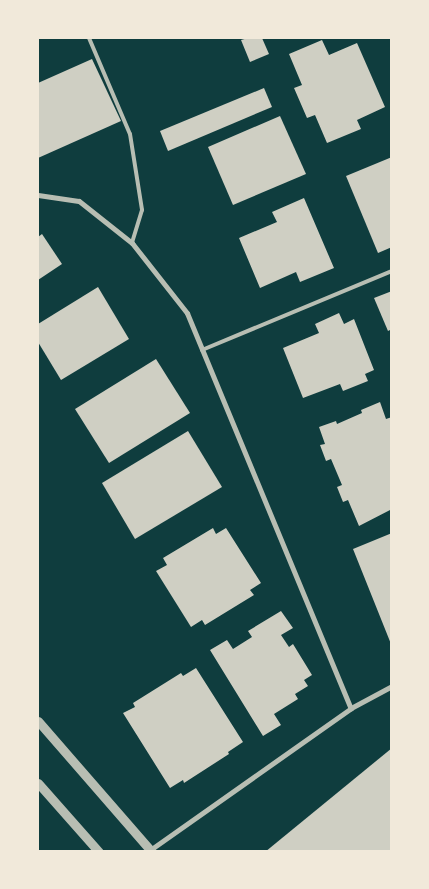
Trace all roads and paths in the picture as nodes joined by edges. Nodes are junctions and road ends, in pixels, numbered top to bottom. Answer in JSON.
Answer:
{"nodes":[{"id":1,"x":89,"y":38,"type":"edge"},
{"id":2,"x":38,"y":195,"type":"edge"},
{"id":3,"x":132,"y":243,"type":"junction"},
{"id":4,"x":392,"y":271,"type":"edge"},
{"id":5,"x":202,"y":350,"type":"junction"},
{"id":6,"x":392,"y":686,"type":"edge"},
{"id":7,"x":351,"y":708,"type":"junction"},
{"id":8,"x":38,"y":721,"type":"edge"},
{"id":9,"x":38,"y":783,"type":"edge"},
{"id":10,"x":151,"y":851,"type":"edge"},
{"id":11,"x":99,"y":852,"type":"edge"}],
"edges":[{"from":1,"to":3,"type":"lane"},
{"from":2,"to":3,"type":"street"},
{"from":3,"to":5,"type":"street"},
{"from":4,"to":5,"type":"lane"},
{"from":5,"to":7,"type":"street"},
{"from":6,"to":7,"type":"street"},
{"from":7,"to":10,"type":"street"},
{"from":8,"to":10,"type":"street"},
{"from":9,"to":11,"type":"street"}]}
